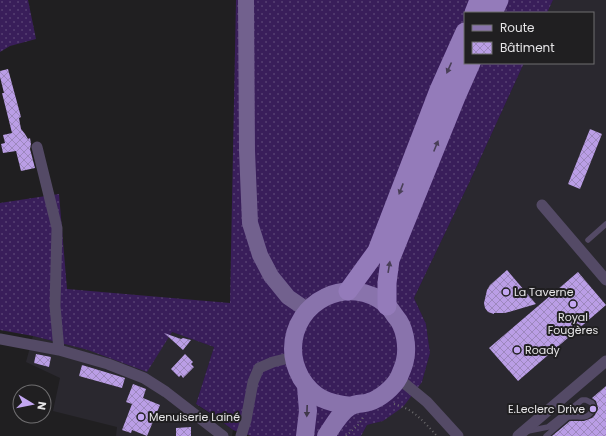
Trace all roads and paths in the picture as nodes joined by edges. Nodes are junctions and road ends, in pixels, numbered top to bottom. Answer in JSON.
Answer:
{"nodes":[{"id":1,"x":246,"y":0,"type":"edge"},
{"id":2,"x":479,"y":0,"type":"edge"},
{"id":3,"x":499,"y":0,"type":"edge"},
{"id":4,"x":474,"y":12,"type":"edge"},
{"id":5,"x":493,"y":12,"type":"edge"},
{"id":6,"x":464,"y":34,"type":"edge"},
{"id":7,"x":471,"y":64,"type":"edge"},
{"id":8,"x":37,"y":147,"type":"dead end"},
{"id":9,"x":542,"y":205,"type":"dead end"},
{"id":10,"x":606,"y":224,"type":"edge"},
{"id":11,"x":588,"y":240,"type":"dead end"},
{"id":12,"x":606,"y":280,"type":"edge"},
{"id":13,"x":348,"y":291,"type":"junction"},
{"id":14,"x":387,"y":306,"type":"junction"},
{"id":15,"x":307,"y":310,"type":"junction"},
{"id":16,"x":0,"y":340,"type":"edge"},
{"id":17,"x":59,"y":350,"type":"junction"},
{"id":18,"x":293,"y":357,"type":"junction"},
{"id":19,"x":606,"y":361,"type":"edge"},
{"id":20,"x":398,"y":378,"type":"junction"},
{"id":21,"x":306,"y":386,"type":"junction"},
{"id":22,"x":390,"y":404,"type":"dead end"},
{"id":23,"x":359,"y":410,"type":"junction"},
{"id":24,"x":520,"y":434,"type":"edge"},
{"id":25,"x":223,"y":436,"type":"edge"},
{"id":26,"x":241,"y":436,"type":"edge"},
{"id":27,"x":305,"y":436,"type":"edge"},
{"id":28,"x":326,"y":436,"type":"edge"},
{"id":29,"x":346,"y":436,"type":"edge"},
{"id":30,"x":437,"y":436,"type":"edge"},
{"id":31,"x":458,"y":436,"type":"edge"},
{"id":32,"x":546,"y":436,"type":"edge"}],
"edges":[{"from":1,"to":15,"type":"main road"},
{"from":2,"to":4,"type":"highway"},
{"from":3,"to":5,"type":"highway"},
{"from":6,"to":13,"type":"highway","one_way":true},
{"from":14,"to":7,"type":"highway","one_way":true},
{"from":8,"to":17,"type":"street"},
{"from":9,"to":12,"type":"street"},
{"from":10,"to":11,"type":"lane"},
{"from":13,"to":14,"type":"main road"},
{"from":13,"to":15,"type":"main road"},
{"from":14,"to":20,"type":"main road"},
{"from":15,"to":18,"type":"main road"},
{"from":16,"to":17,"type":"street"},
{"from":17,"to":25,"type":"street"},
{"from":18,"to":21,"type":"main road"},
{"from":18,"to":26,"type":"street"},
{"from":19,"to":24,"type":"street"},
{"from":20,"to":23,"type":"main road"},
{"from":20,"to":31,"type":"street"},
{"from":21,"to":23,"type":"main road"},
{"from":21,"to":27,"type":"main road","one_way":true},
{"from":22,"to":30,"type":"path"},
{"from":23,"to":28,"type":"main road"},
{"from":23,"to":29,"type":"path"},
{"from":24,"to":32,"type":"lane"}]}
